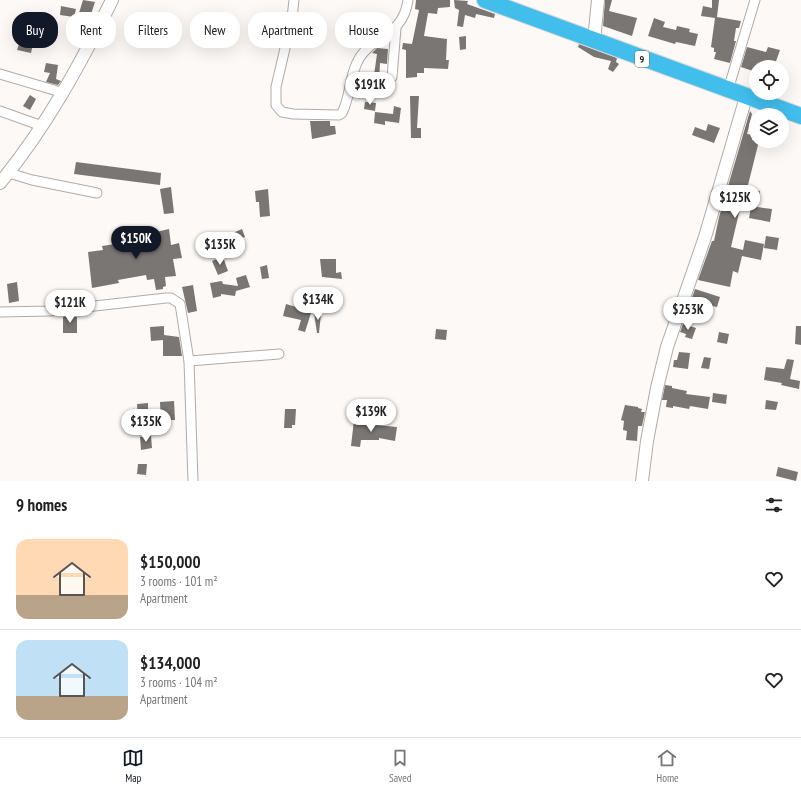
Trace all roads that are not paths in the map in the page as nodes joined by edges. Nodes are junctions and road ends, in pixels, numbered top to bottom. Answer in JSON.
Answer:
{"nodes":[{"id":1,"x":112,"y":0,"type":"edge"},
{"id":2,"x":294,"y":0,"type":"edge"},
{"id":3,"x":408,"y":0,"type":"edge"},
{"id":4,"x":485,"y":0,"type":"edge"},
{"id":5,"x":598,"y":0,"type":"edge"},
{"id":6,"x":755,"y":0,"type":"edge"},
{"id":7,"x":396,"y":28,"type":"junction"},
{"id":8,"x":594,"y":41,"type":"junction"},
{"id":9,"x":0,"y":74,"type":"edge"},
{"id":10,"x":392,"y":78,"type":"dead end"},
{"id":11,"x":728,"y":90,"type":"junction"},
{"id":12,"x":64,"y":93,"type":"junction"},
{"id":13,"x":746,"y":97,"type":"junction"},
{"id":14,"x":0,"y":111,"type":"edge"},
{"id":15,"x":801,"y":116,"type":"edge"},
{"id":16,"x":42,"y":126,"type":"junction"},
{"id":17,"x":9,"y":172,"type":"junction"},
{"id":18,"x":0,"y":183,"type":"edge"},
{"id":19,"x":96,"y":193,"type":"dead end"},
{"id":20,"x":0,"y":312,"type":"edge"},
{"id":21,"x":279,"y":354,"type":"dead end"},
{"id":22,"x":189,"y":361,"type":"junction"},
{"id":23,"x":193,"y":481,"type":"edge"},
{"id":24,"x":642,"y":481,"type":"edge"}],
"edges":[{"from":1,"to":12,"type":"street"},
{"from":2,"to":7,"type":"street"},
{"from":3,"to":7,"type":"street"},
{"from":4,"to":8,"type":"highway","number":"9"},
{"from":5,"to":8,"type":"street"},
{"from":6,"to":11,"type":"street"},
{"from":7,"to":10,"type":"street"},
{"from":8,"to":11,"type":"highway","number":"9"},
{"from":9,"to":12,"type":"street"},
{"from":11,"to":13,"type":"highway","number":"9"},
{"from":12,"to":16,"type":"street"},
{"from":13,"to":15,"type":"highway","number":"9"},
{"from":13,"to":24,"type":"street"},
{"from":14,"to":16,"type":"street"},
{"from":16,"to":17,"type":"street"},
{"from":17,"to":18,"type":"street"},
{"from":17,"to":19,"type":"street"},
{"from":20,"to":22,"type":"street"},
{"from":21,"to":22,"type":"street"},
{"from":22,"to":23,"type":"street"}]}
